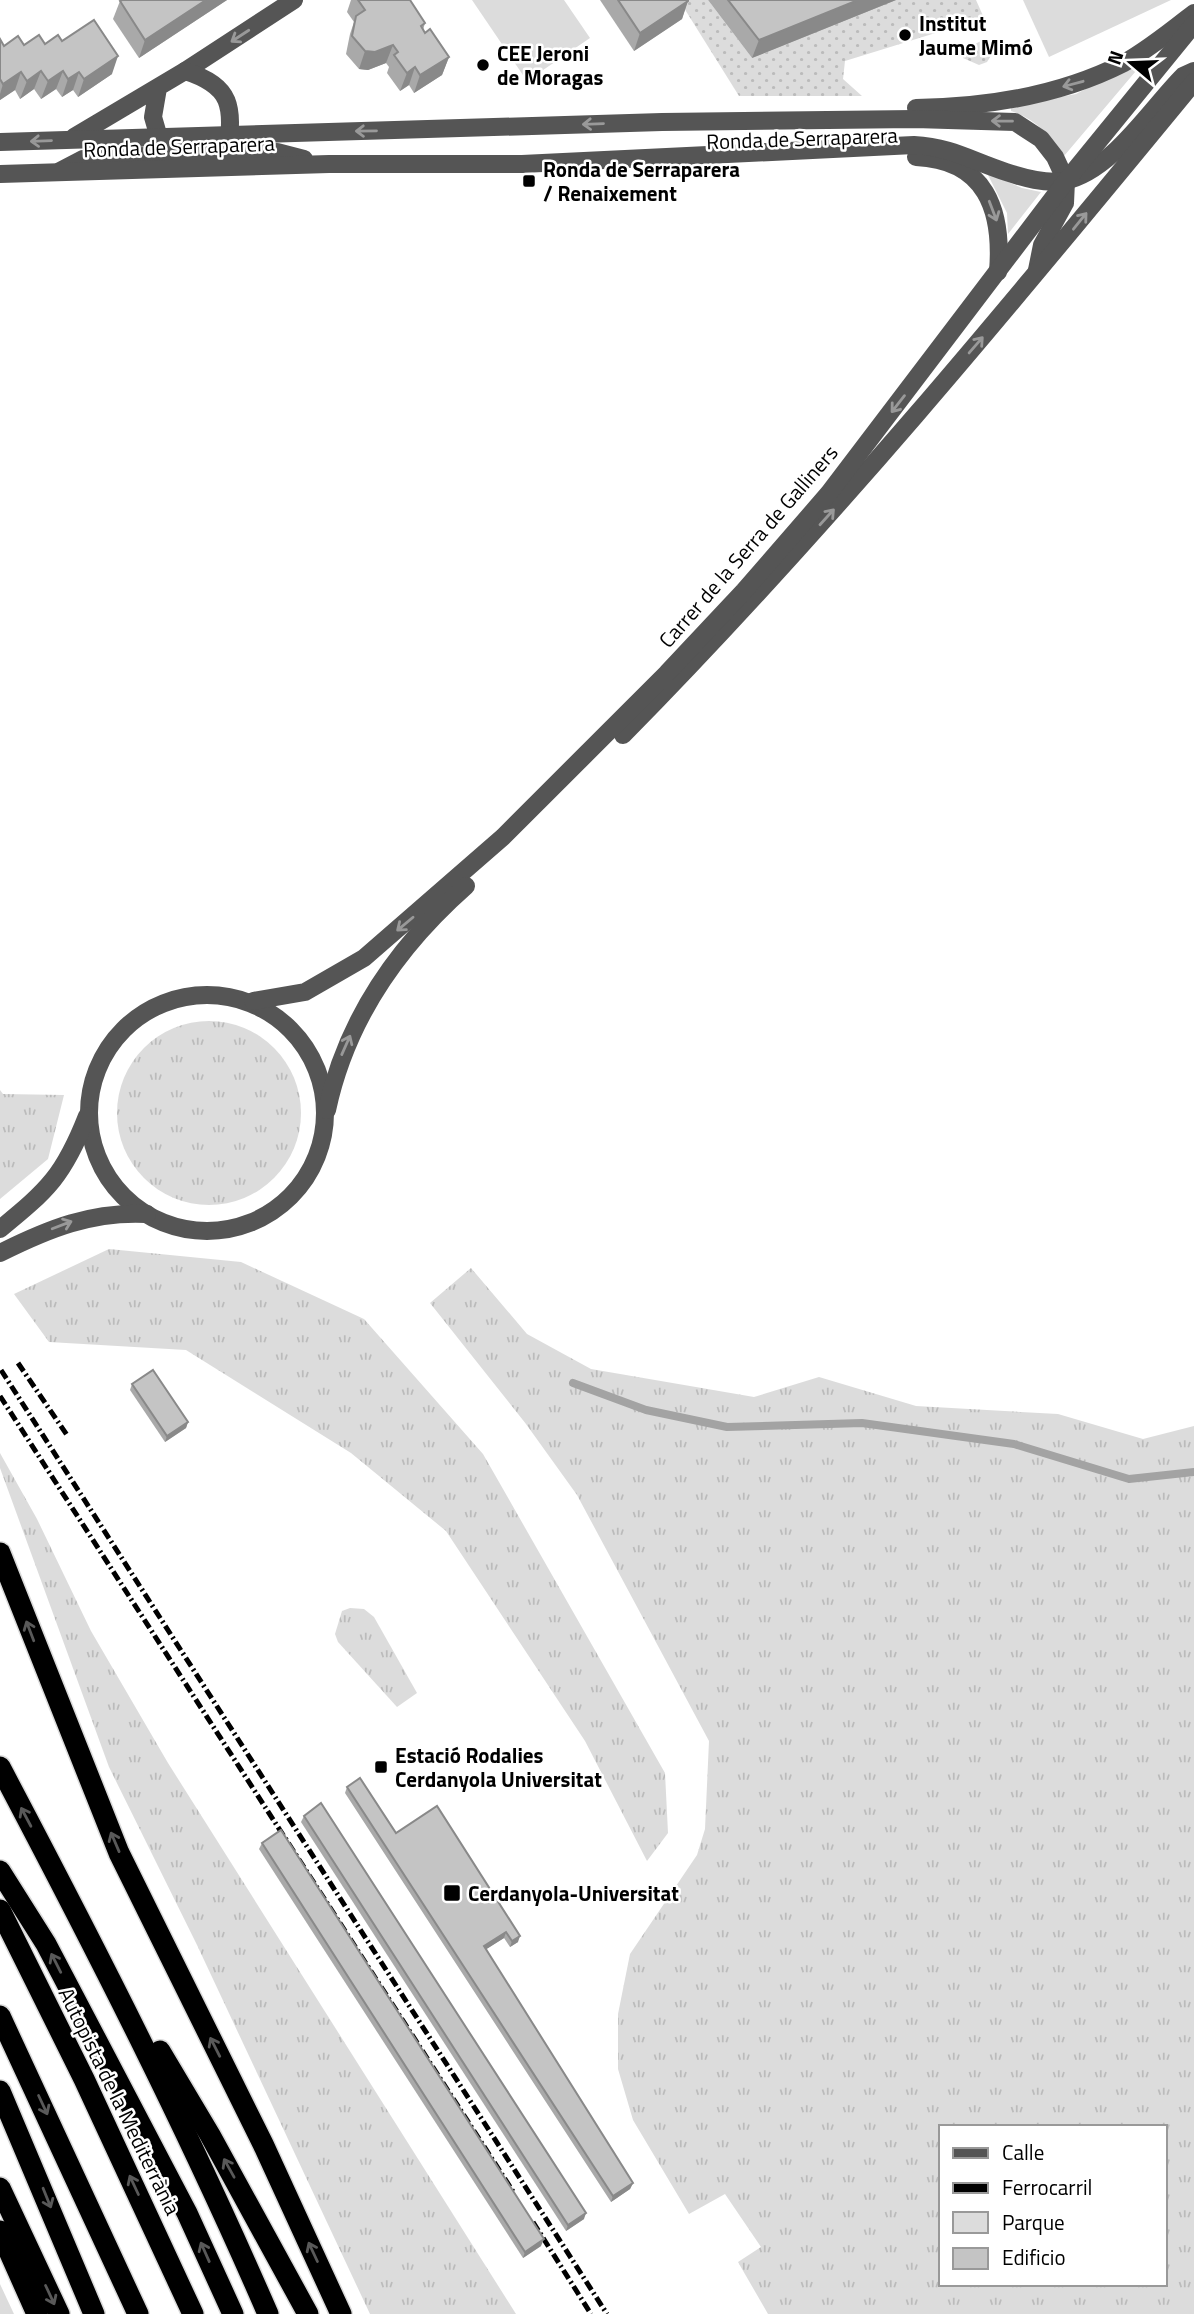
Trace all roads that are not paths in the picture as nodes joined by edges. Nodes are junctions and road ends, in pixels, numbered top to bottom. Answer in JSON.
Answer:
{"nodes":[{"id":1,"x":294,"y":0,"type":"edge"},
{"id":2,"x":1194,"y":13,"type":"edge"},
{"id":3,"x":1194,"y":24,"type":"edge"},
{"id":4,"x":185,"y":71,"type":"junction"},
{"id":5,"x":1194,"y":71,"type":"edge"},
{"id":6,"x":1194,"y":82,"type":"edge"},
{"id":7,"x":158,"y":88,"type":"junction"},
{"id":8,"x":662,"y":122,"type":"junction"},
{"id":9,"x":230,"y":134,"type":"junction"},
{"id":10,"x":157,"y":136,"type":"junction"},
{"id":11,"x":67,"y":140,"type":"junction"},
{"id":12,"x":0,"y":142,"type":"edge"},
{"id":13,"x":228,"y":154,"type":"junction"},
{"id":14,"x":164,"y":155,"type":"junction"},
{"id":15,"x":329,"y":164,"type":"junction"},
{"id":16,"x":359,"y":166,"type":"junction"},
{"id":17,"x":57,"y":173,"type":"junction"},
{"id":18,"x":0,"y":174,"type":"edge"},
{"id":19,"x":1066,"y":181,"type":"junction"},
{"id":20,"x":998,"y":272,"type":"junction"},
{"id":21,"x":1037,"y":274,"type":"junction"},
{"id":22,"x":253,"y":1001,"type":"junction"},
{"id":23,"x":327,"y":1111,"type":"junction"},
{"id":24,"x":88,"y":1113,"type":"junction"},
{"id":25,"x":148,"y":1214,"type":"junction"},
{"id":26,"x":0,"y":1228,"type":"edge"},
{"id":27,"x":0,"y":1253,"type":"edge"},
{"id":28,"x":0,"y":1553,"type":"edge"},
{"id":29,"x":0,"y":1767,"type":"edge"},
{"id":30,"x":0,"y":1871,"type":"edge"},
{"id":31,"x":0,"y":1910,"type":"edge"},
{"id":32,"x":81,"y":1921,"type":"junction"},
{"id":33,"x":0,"y":2016,"type":"edge"},
{"id":34,"x":0,"y":2091,"type":"edge"},
{"id":35,"x":0,"y":2188,"type":"edge"},
{"id":36,"x":0,"y":2231,"type":"edge"},
{"id":37,"x":37,"y":2314,"type":"edge"},
{"id":38,"x":59,"y":2314,"type":"edge"},
{"id":39,"x":94,"y":2314,"type":"edge"},
{"id":40,"x":138,"y":2314,"type":"edge"},
{"id":41,"x":193,"y":2314,"type":"edge"},
{"id":42,"x":233,"y":2314,"type":"edge"},
{"id":43,"x":268,"y":2314,"type":"edge"},
{"id":44,"x":308,"y":2314,"type":"edge"},
{"id":45,"x":341,"y":2314,"type":"edge"}],
"edges":[{"from":1,"to":4,"type":"street","one_way":true},
{"from":2,"to":8,"type":"street","name":"Ronda de Serraparera","one_way":true},
{"from":3,"to":19,"type":"street","name":"Carrer de la Serra de Galliners"},
{"from":4,"to":7,"type":"street"},
{"from":4,"to":9,"type":"street","name":"Ronda de Serraparera"},
{"from":5,"to":19,"type":"street"},
{"from":21,"to":6,"type":"street","name":"Carrer de la Serra de Galliners","one_way":true},
{"from":7,"to":10,"type":"street","name":"Ronda de Serraparera"},
{"from":7,"to":11,"type":"street"},
{"from":8,"to":9,"type":"street","name":"Ronda de Serraparera","one_way":true},
{"from":19,"to":8,"type":"street","name":"Ronda de Serraparera","one_way":true},
{"from":9,"to":10,"type":"street","name":"Ronda de Serraparera"},
{"from":9,"to":13,"type":"street","name":"Ronda de Serraparera"},
{"from":10,"to":11,"type":"street","name":"Ronda de Serraparera"},
{"from":10,"to":14,"type":"street","name":"Ronda de Serraparera"},
{"from":11,"to":12,"type":"street","name":"Ronda de Serraparera","one_way":true},
{"from":13,"to":14,"type":"street","name":"Ronda de Serraparera"},
{"from":13,"to":15,"type":"street"},
{"from":14,"to":17,"type":"street"},
{"from":15,"to":16,"type":"street","name":"Ronda de Serraparera"},
{"from":15,"to":17,"type":"street","name":"Ronda de Serraparera"},
{"from":16,"to":19,"type":"street","name":"Ronda de Serraparera"},
{"from":16,"to":20,"type":"street","name":"Ronda de Serraparera","one_way":true},
{"from":17,"to":18,"type":"street","name":"Ronda de Serraparera"},
{"from":19,"to":20,"type":"street","name":"Carrer de la Serra de Galliners"},
{"from":19,"to":21,"type":"street"},
{"from":20,"to":22,"type":"street","name":"Carrer de la Serra de Galliners","one_way":true},
{"from":23,"to":21,"type":"street","name":"Carrer de la Serra de Galliners","one_way":true},
{"from":22,"to":23,"type":"street"},
{"from":22,"to":24,"type":"street"},
{"from":23,"to":25,"type":"street"},
{"from":24,"to":25,"type":"street"},
{"from":24,"to":26,"type":"street"},
{"from":27,"to":25,"type":"street","one_way":true},
{"from":45,"to":28,"type":"highway","one_way":true},
{"from":32,"to":29,"type":"highway","one_way":true},
{"from":42,"to":30,"type":"highway","one_way":true},
{"from":41,"to":31,"type":"highway","name":"Autopista de la Mediterrània","one_way":true},
{"from":32,"to":43,"type":"highway"},
{"from":44,"to":32,"type":"highway","one_way":true},
{"from":33,"to":40,"type":"highway","one_way":true},
{"from":34,"to":39,"type":"highway","one_way":true},
{"from":35,"to":38,"type":"highway","one_way":true},
{"from":36,"to":37,"type":"highway"}]}
